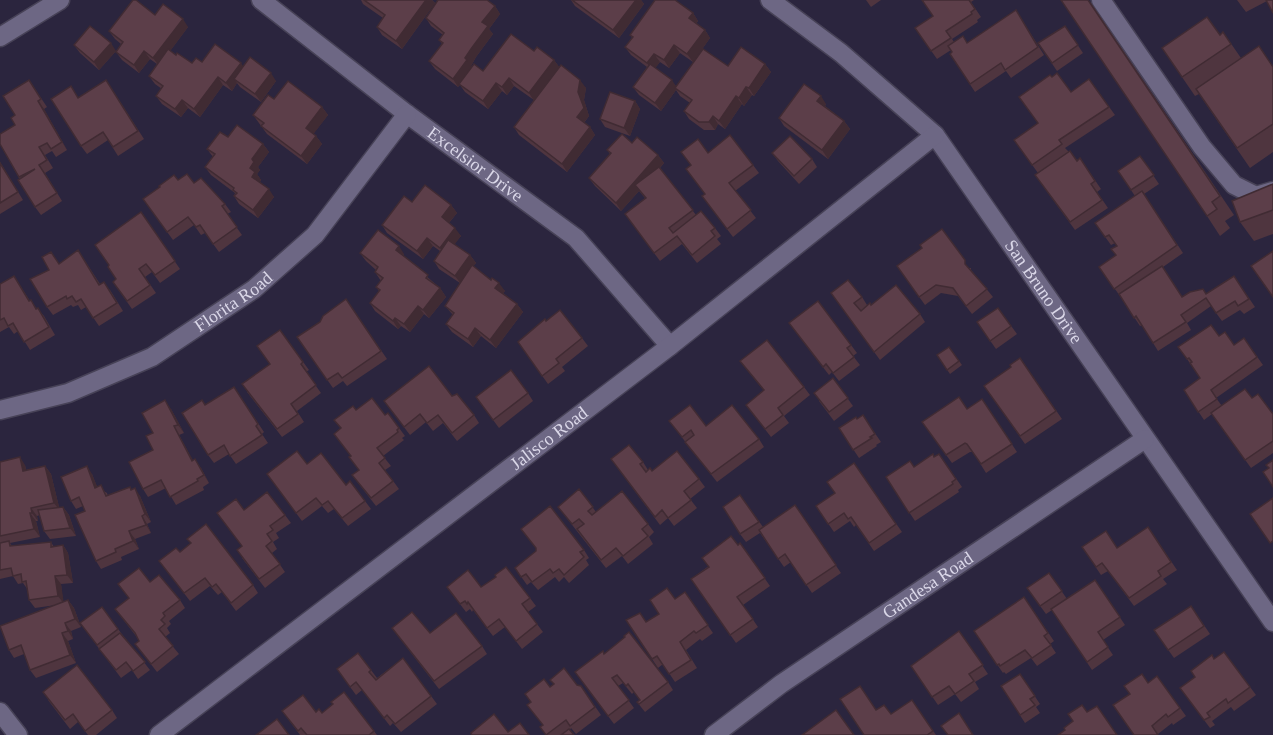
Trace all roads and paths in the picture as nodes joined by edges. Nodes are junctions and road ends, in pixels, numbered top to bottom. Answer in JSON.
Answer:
{"nodes":[{"id":1,"x":60,"y":0,"type":"edge"},
{"id":2,"x":261,"y":0,"type":"edge"},
{"id":3,"x":770,"y":0,"type":"edge"},
{"id":4,"x":1107,"y":4,"type":"edge"},
{"id":5,"x":0,"y":37,"type":"edge"},
{"id":6,"x":407,"y":114,"type":"junction"},
{"id":7,"x":935,"y":135,"type":"junction"},
{"id":8,"x":1273,"y":192,"type":"edge"},
{"id":9,"x":670,"y":346,"type":"junction"},
{"id":10,"x":0,"y":410,"type":"edge"},
{"id":11,"x":1145,"y":439,"type":"junction"},
{"id":12,"x":1273,"y":622,"type":"edge"},
{"id":13,"x":0,"y":712,"type":"edge"},
{"id":14,"x":18,"y":735,"type":"edge"},
{"id":15,"x":159,"y":735,"type":"edge"},
{"id":16,"x":714,"y":735,"type":"edge"}],
"edges":[{"from":1,"to":5,"type":"street"},
{"from":2,"to":6,"type":"street","name":"Excelsior Drive"},
{"from":3,"to":7,"type":"street","name":"San Bruno Drive"},
{"from":4,"to":8,"type":"street"},
{"from":6,"to":9,"type":"street","name":"Excelsior Drive"},
{"from":6,"to":10,"type":"street","name":"Florita Road"},
{"from":7,"to":9,"type":"street","name":"Jalisco Road"},
{"from":7,"to":11,"type":"street","name":"San Bruno Drive"},
{"from":9,"to":15,"type":"street","name":"Jalisco Road"},
{"from":11,"to":12,"type":"street","name":"San Bruno Drive"},
{"from":11,"to":16,"type":"street","name":"Gandesa Road"},
{"from":13,"to":14,"type":"street"}]}
